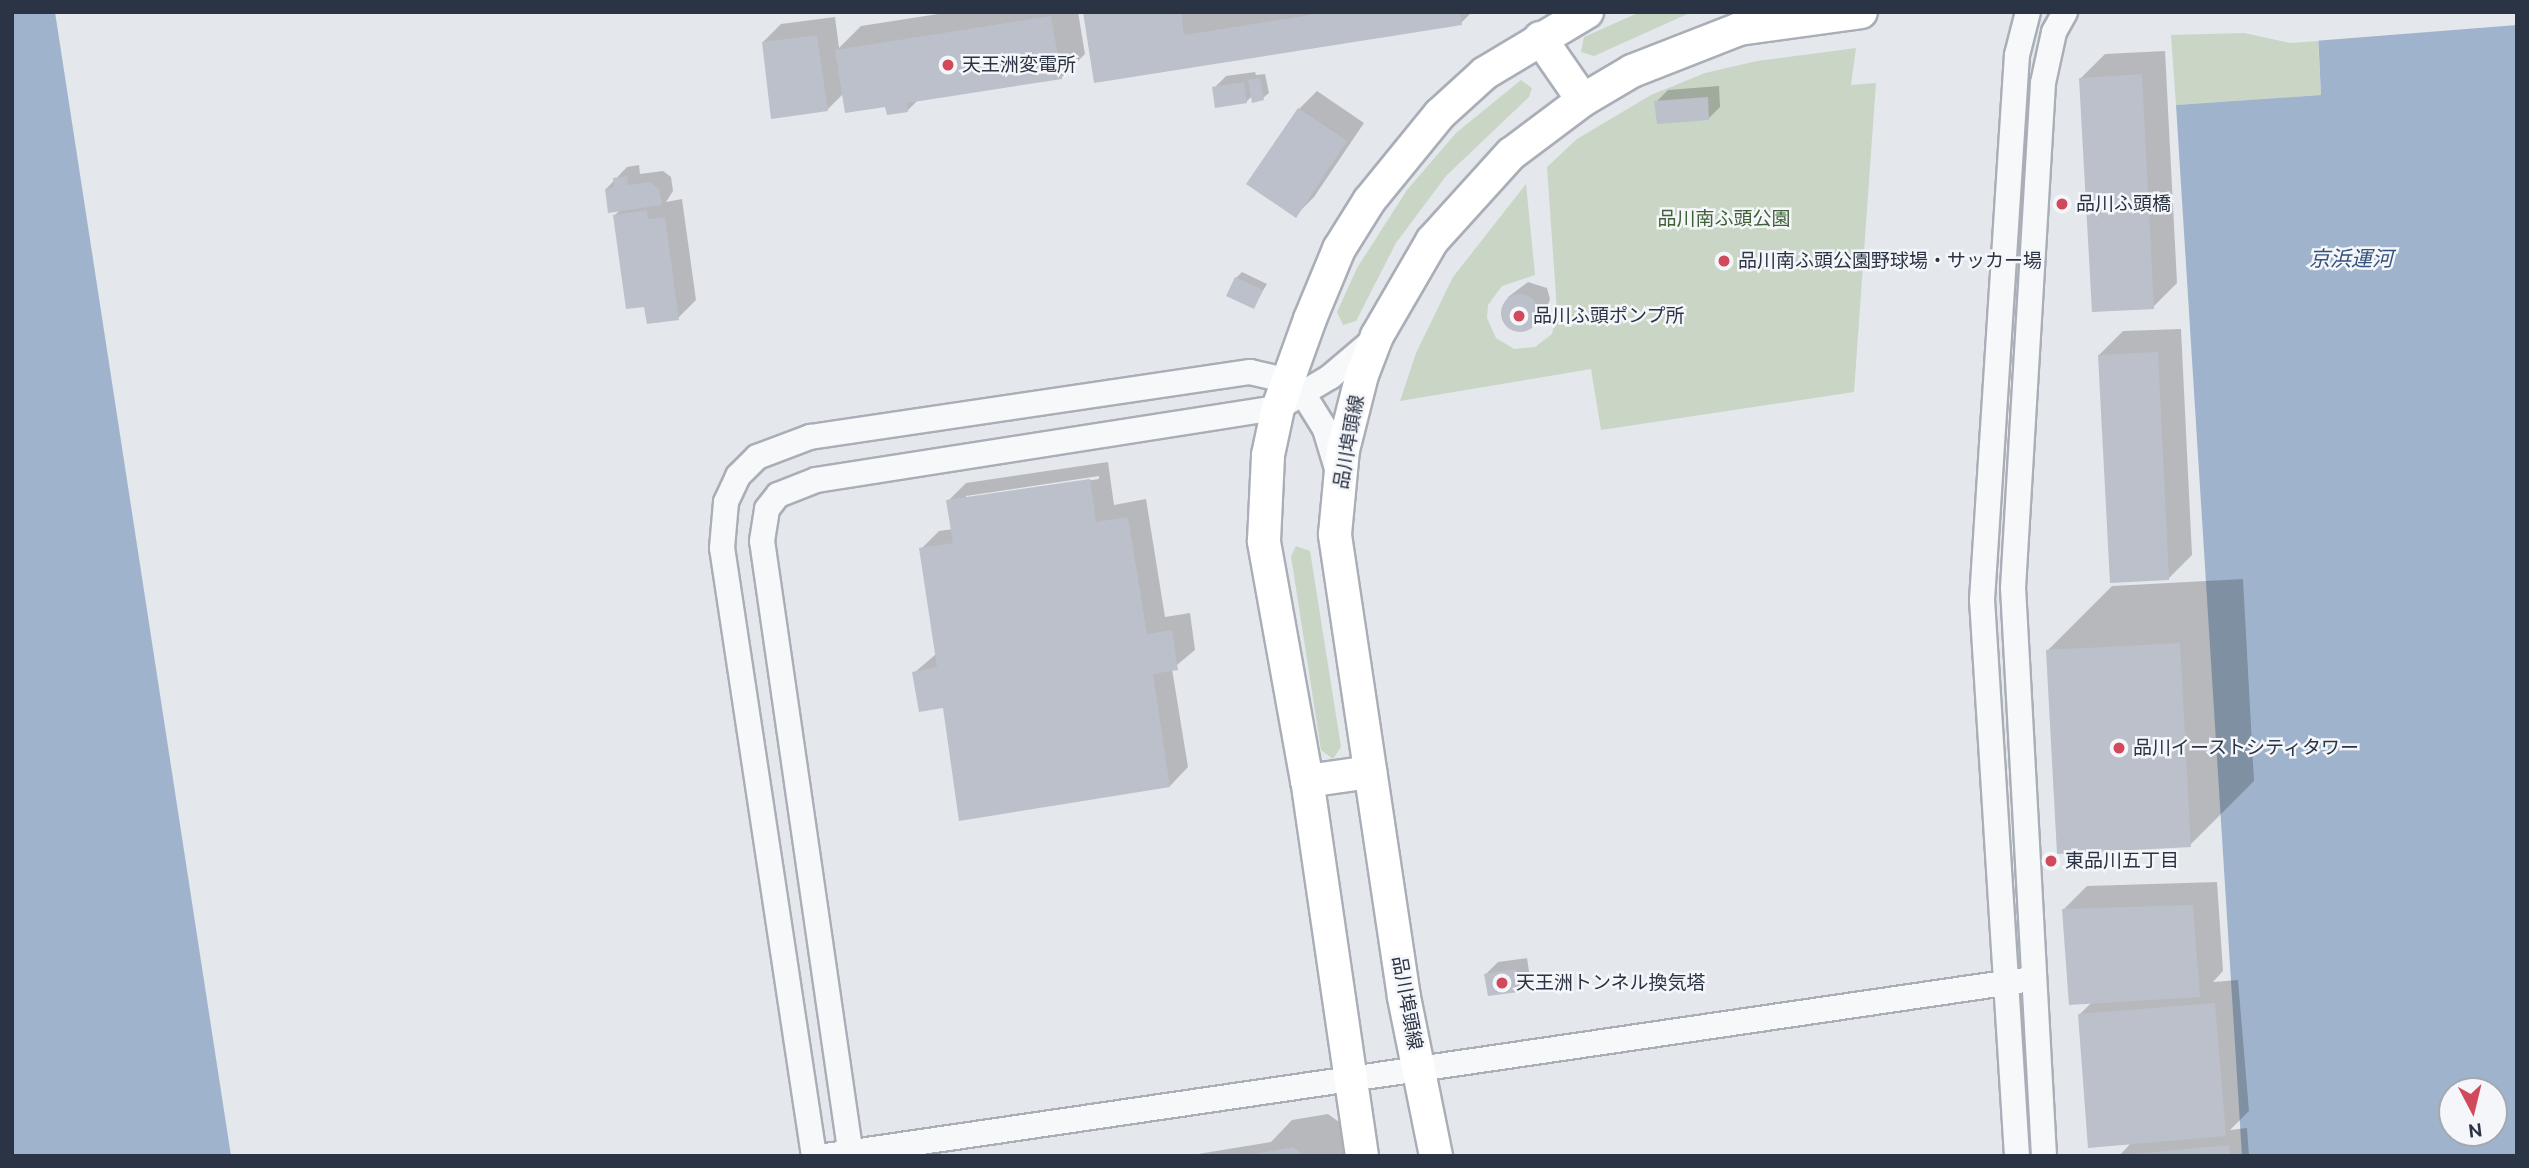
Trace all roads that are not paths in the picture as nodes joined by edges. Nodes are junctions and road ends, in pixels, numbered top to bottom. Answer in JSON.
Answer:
{"nodes":[{"id":1,"x":1587,"y":12,"type":"edge"},
{"id":2,"x":1861,"y":12,"type":"edge"},
{"id":3,"x":2028,"y":12,"type":"edge"},
{"id":4,"x":2065,"y":12,"type":"edge"},
{"id":5,"x":1540,"y":38,"type":"junction"},
{"id":6,"x":1583,"y":100,"type":"junction"},
{"id":7,"x":1377,"y":336,"type":"junction"},
{"id":8,"x":1289,"y":394,"type":"junction"},
{"id":9,"x":1339,"y":490,"type":"junction"},
{"id":10,"x":1370,"y":772,"type":"junction"},
{"id":11,"x":1307,"y":781,"type":"junction"},
{"id":12,"x":2032,"y":979,"type":"junction"},
{"id":13,"x":2006,"y":983,"type":"junction"},
{"id":14,"x":1418,"y":1068,"type":"junction"},
{"id":15,"x":1351,"y":1078,"type":"junction"},
{"id":16,"x":843,"y":1154,"type":"edge"},
{"id":17,"x":814,"y":1156,"type":"edge"},
{"id":18,"x":1362,"y":1156,"type":"edge"},
{"id":19,"x":1436,"y":1156,"type":"edge"},
{"id":20,"x":2017,"y":1156,"type":"edge"},
{"id":21,"x":2044,"y":1156,"type":"edge"}],
"edges":[{"from":1,"to":5,"type":"main road"},
{"from":2,"to":6,"type":"main road","name":"品川埠頭線"},
{"from":3,"to":13,"type":"street"},
{"from":4,"to":12,"type":"street"},
{"from":5,"to":6,"type":"main road"},
{"from":5,"to":8,"type":"main road"},
{"from":6,"to":7,"type":"main road","name":"品川埠頭線"},
{"from":7,"to":8,"type":"street"},
{"from":7,"to":9,"type":"main road","name":"品川埠頭線"},
{"from":8,"to":9,"type":"street"},
{"from":8,"to":11,"type":"main road"},
{"from":8,"to":16,"type":"street"},
{"from":8,"to":17,"type":"street"},
{"from":9,"to":10,"type":"main road","name":"品川埠頭線"},
{"from":10,"to":11,"type":"main road"},
{"from":10,"to":14,"type":"main road","name":"品川埠頭線"},
{"from":11,"to":15,"type":"main road"},
{"from":12,"to":13,"type":"street"},
{"from":12,"to":21,"type":"street"},
{"from":13,"to":14,"type":"street"},
{"from":13,"to":20,"type":"street"},
{"from":14,"to":15,"type":"street"},
{"from":14,"to":19,"type":"main road","name":"品川埠頭線"},
{"from":15,"to":16,"type":"street"},
{"from":15,"to":18,"type":"main road"}]}
